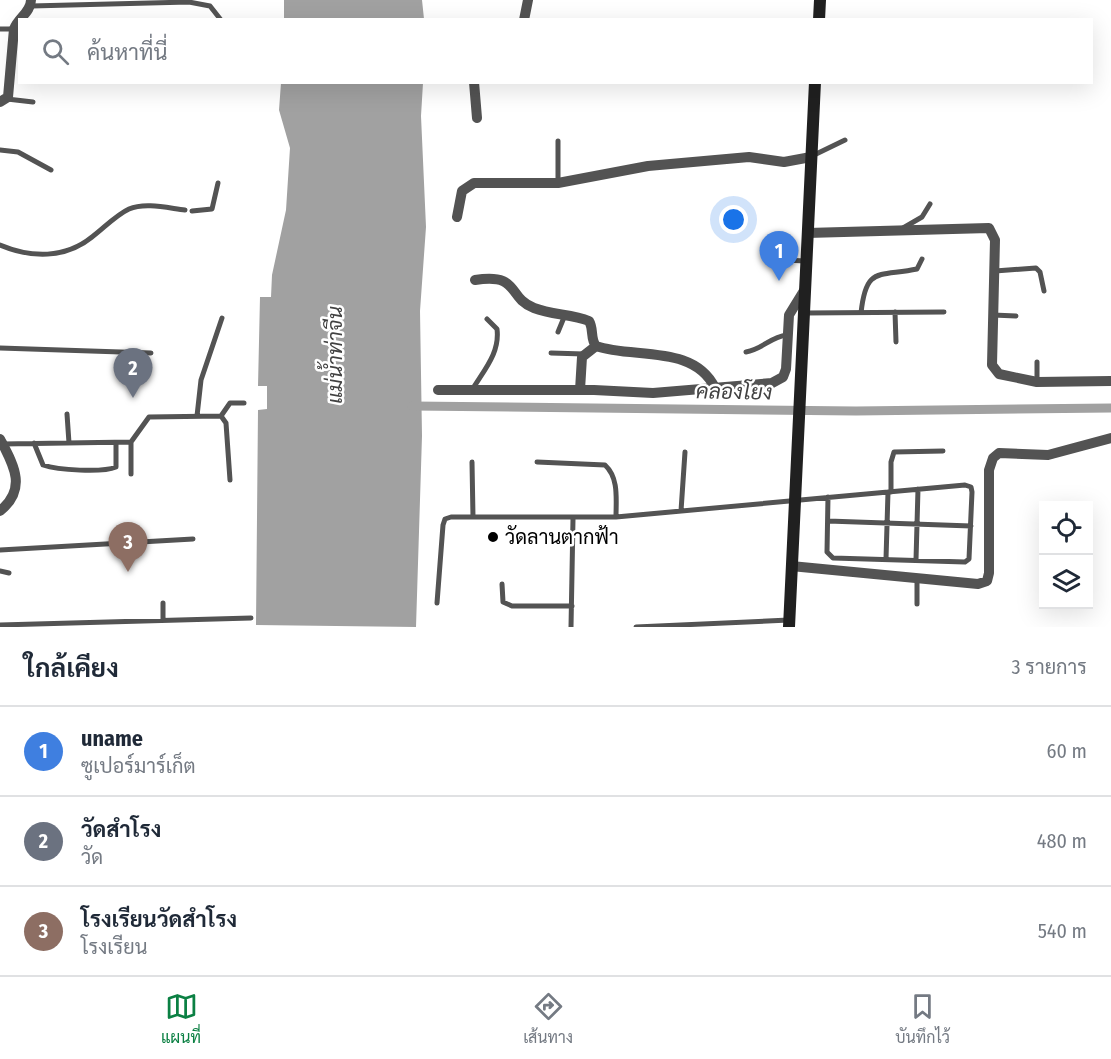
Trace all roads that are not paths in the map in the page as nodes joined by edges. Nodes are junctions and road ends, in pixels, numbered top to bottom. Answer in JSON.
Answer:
{"nodes":[{"id":1,"x":528,"y":0,"type":"edge"},
{"id":2,"x":820,"y":0,"type":"edge"},
{"id":3,"x":31,"y":3,"type":"edge"},
{"id":4,"x":19,"y":18,"type":"edge"},
{"id":5,"x":219,"y":18,"type":"edge"},
{"id":6,"x":524,"y":18,"type":"edge"},
{"id":7,"x":819,"y":18,"type":"edge"},
{"id":8,"x":18,"y":20,"type":"edge"},
{"id":9,"x":0,"y":29,"type":"edge"},
{"id":10,"x":14,"y":29,"type":"junction"},
{"id":11,"x":474,"y":84,"type":"edge"},
{"id":12,"x":815,"y":84,"type":"edge"},
{"id":13,"x":3,"y":100,"type":"edge"},
{"id":14,"x":33,"y":102,"type":"dead end"},
{"id":15,"x":477,"y":118,"type":"dead end"},
{"id":16,"x":845,"y":140,"type":"dead end"},
{"id":17,"x":558,"y":141,"type":"dead end"},
{"id":18,"x":0,"y":150,"type":"edge"},
{"id":19,"x":811,"y":157,"type":"junction"},
{"id":20,"x":51,"y":170,"type":"dead end"},
{"id":21,"x":218,"y":183,"type":"dead end"},
{"id":22,"x":558,"y":183,"type":"junction"},
{"id":23,"x":930,"y":204,"type":"dead end"},
{"id":24,"x":185,"y":210,"type":"dead end"},
{"id":25,"x":192,"y":211,"type":"dead end"},
{"id":26,"x":458,"y":216,"type":"dead end"},
{"id":27,"x":899,"y":230,"type":"junction"},
{"id":28,"x":807,"y":233,"type":"junction"},
{"id":29,"x":0,"y":245,"type":"edge"},
{"id":30,"x":922,"y":259,"type":"dead end"},
{"id":31,"x":784,"y":260,"type":"dead end"},
{"id":32,"x":806,"y":261,"type":"junction"},
{"id":33,"x":994,"y":271,"type":"junction"},
{"id":34,"x":475,"y":280,"type":"dead end"},
{"id":35,"x":805,"y":289,"type":"junction"},
{"id":36,"x":1044,"y":291,"type":"dead end"},
{"id":37,"x":895,"y":312,"type":"junction"},
{"id":38,"x":944,"y":312,"type":"dead end"},
{"id":39,"x":804,"y":313,"type":"junction"},
{"id":40,"x":861,"y":313,"type":"junction"},
{"id":41,"x":565,"y":315,"type":"junction"},
{"id":42,"x":993,"y":315,"type":"junction"},
{"id":43,"x":1016,"y":316,"type":"dead end"},
{"id":44,"x":222,"y":318,"type":"dead end"},
{"id":45,"x":487,"y":319,"type":"dead end"},
{"id":46,"x":558,"y":332,"type":"dead end"},
{"id":47,"x":788,"y":335,"type":"junction"},
{"id":48,"x":896,"y":342,"type":"dead end"},
{"id":49,"x":596,"y":346,"type":"junction"},
{"id":50,"x":0,"y":348,"type":"edge"},
{"id":51,"x":746,"y":352,"type":"dead end"},
{"id":52,"x":152,"y":353,"type":"dead end"},
{"id":53,"x":551,"y":353,"type":"dead end"},
{"id":54,"x":584,"y":354,"type":"junction"},
{"id":55,"x":1037,"y":362,"type":"dead end"},
{"id":56,"x":1111,"y":381,"type":"edge"},
{"id":57,"x":1037,"y":382,"type":"junction"},
{"id":58,"x":715,"y":388,"type":"junction"},
{"id":59,"x":438,"y":390,"type":"dead end"},
{"id":60,"x":472,"y":390,"type":"junction"},
{"id":61,"x":580,"y":390,"type":"junction"},
{"id":62,"x":244,"y":403,"type":"dead end"},
{"id":63,"x":68,"y":414,"type":"dead end"},
{"id":64,"x":197,"y":416,"type":"junction"},
{"id":65,"x":221,"y":416,"type":"junction"},
{"id":66,"x":1111,"y":438,"type":"edge"},
{"id":67,"x":1,"y":441,"type":"edge"},
{"id":68,"x":130,"y":442,"type":"junction"},
{"id":69,"x":34,"y":443,"type":"junction"},
{"id":70,"x":69,"y":443,"type":"junction"},
{"id":71,"x":116,"y":443,"type":"junction"},
{"id":72,"x":943,"y":451,"type":"dead end"},
{"id":73,"x":686,"y":452,"type":"dead end"},
{"id":74,"x":472,"y":462,"type":"dead end"},
{"id":75,"x":537,"y":462,"type":"dead end"},
{"id":76,"x":131,"y":474,"type":"dead end"},
{"id":77,"x":230,"y":480,"type":"dead end"},
{"id":78,"x":918,"y":489,"type":"junction"},
{"id":79,"x":890,"y":492,"type":"junction"},
{"id":80,"x":828,"y":497,"type":"junction"},
{"id":81,"x":795,"y":500,"type":"junction"},
{"id":82,"x":0,"y":511,"type":"edge"},
{"id":83,"x":681,"y":511,"type":"junction"},
{"id":84,"x":473,"y":517,"type":"junction"},
{"id":85,"x":616,"y":517,"type":"junction"},
{"id":86,"x":573,"y":519,"type":"junction"},
{"id":87,"x":828,"y":521,"type":"junction"},
{"id":88,"x":887,"y":523,"type":"junction"},
{"id":89,"x":917,"y":524,"type":"junction"},
{"id":90,"x":971,"y":526,"type":"junction"},
{"id":91,"x":193,"y":539,"type":"dead end"},
{"id":92,"x":0,"y":550,"type":"edge"},
{"id":93,"x":886,"y":559,"type":"junction"},
{"id":94,"x":916,"y":560,"type":"junction"},
{"id":95,"x":791,"y":566,"type":"junction"},
{"id":96,"x":0,"y":571,"type":"edge"},
{"id":97,"x":9,"y":573,"type":"dead end"},
{"id":98,"x":916,"y":578,"type":"junction"},
{"id":99,"x":502,"y":584,"type":"dead end"},
{"id":100,"x":163,"y":603,"type":"dead end"},
{"id":101,"x":437,"y":603,"type":"dead end"},
{"id":102,"x":917,"y":604,"type":"dead end"},
{"id":103,"x":572,"y":606,"type":"junction"},
{"id":104,"x":251,"y":618,"type":"dead end"},
{"id":105,"x":163,"y":620,"type":"junction"},
{"id":106,"x":789,"y":624,"type":"edge"},
{"id":107,"x":0,"y":625,"type":"edge"},
{"id":108,"x":571,"y":627,"type":"edge"},
{"id":109,"x":636,"y":627,"type":"edge"}],
"edges":[{"from":1,"to":6,"type":"street"},
{"from":2,"to":7,"type":"street"},
{"from":3,"to":4,"type":"street"},
{"from":3,"to":5,"type":"lane"},
{"from":8,"to":10,"type":"street"},
{"from":9,"to":10,"type":"lane"},
{"from":10,"to":13,"type":"street"},
{"from":11,"to":15,"type":"street"},
{"from":12,"to":19,"type":"street"},
{"from":13,"to":14,"type":"lane"},
{"from":16,"to":19,"type":"lane"},
{"from":17,"to":22,"type":"lane"},
{"from":18,"to":20,"type":"lane"},
{"from":19,"to":22,"type":"street"},
{"from":19,"to":28,"type":"street"},
{"from":21,"to":25,"type":"lane"},
{"from":22,"to":26,"type":"street"},
{"from":23,"to":27,"type":"lane"},
{"from":24,"to":29,"type":"lane"},
{"from":27,"to":28,"type":"street"},
{"from":27,"to":33,"type":"street"},
{"from":28,"to":32,"type":"street"},
{"from":30,"to":40,"type":"lane"},
{"from":31,"to":32,"type":"lane"},
{"from":32,"to":35,"type":"street"},
{"from":33,"to":36,"type":"lane"},
{"from":33,"to":42,"type":"street"},
{"from":34,"to":41,"type":"street"},
{"from":35,"to":39,"type":"street"},
{"from":35,"to":47,"type":"street"},
{"from":37,"to":38,"type":"lane"},
{"from":37,"to":40,"type":"lane"},
{"from":37,"to":48,"type":"lane"},
{"from":39,"to":40,"type":"lane"},
{"from":39,"to":81,"type":"street"},
{"from":41,"to":46,"type":"lane"},
{"from":41,"to":49,"type":"street"},
{"from":42,"to":43,"type":"lane"},
{"from":42,"to":57,"type":"street"},
{"from":44,"to":64,"type":"lane"},
{"from":45,"to":60,"type":"lane"},
{"from":47,"to":51,"type":"lane"},
{"from":47,"to":58,"type":"street"},
{"from":49,"to":54,"type":"street"},
{"from":49,"to":58,"type":"street"},
{"from":50,"to":52,"type":"lane"},
{"from":53,"to":54,"type":"lane"},
{"from":54,"to":61,"type":"street"},
{"from":55,"to":57,"type":"lane"},
{"from":56,"to":57,"type":"street"},
{"from":58,"to":61,"type":"street"},
{"from":59,"to":60,"type":"street"},
{"from":60,"to":61,"type":"street"},
{"from":62,"to":65,"type":"lane"},
{"from":63,"to":70,"type":"lane"},
{"from":64,"to":65,"type":"lane"},
{"from":64,"to":68,"type":"lane"},
{"from":65,"to":77,"type":"lane"},
{"from":66,"to":98,"type":"street"},
{"from":67,"to":69,"type":"lane"},
{"from":67,"to":82,"type":"street"},
{"from":68,"to":71,"type":"lane"},
{"from":68,"to":76,"type":"lane"},
{"from":69,"to":70,"type":"lane"},
{"from":69,"to":71,"type":"lane"},
{"from":70,"to":71,"type":"lane"},
{"from":72,"to":79,"type":"lane"},
{"from":73,"to":83,"type":"lane"},
{"from":74,"to":84,"type":"lane"},
{"from":75,"to":85,"type":"lane"},
{"from":78,"to":79,"type":"lane"},
{"from":78,"to":89,"type":"lane"},
{"from":78,"to":90,"type":"lane"},
{"from":79,"to":80,"type":"lane"},
{"from":79,"to":88,"type":"lane"},
{"from":80,"to":81,"type":"lane"},
{"from":80,"to":87,"type":"lane"},
{"from":81,"to":83,"type":"lane"},
{"from":81,"to":95,"type":"street"},
{"from":83,"to":85,"type":"lane"},
{"from":84,"to":86,"type":"lane"},
{"from":84,"to":101,"type":"lane"},
{"from":85,"to":86,"type":"lane"},
{"from":86,"to":103,"type":"lane"},
{"from":87,"to":88,"type":"lane"},
{"from":87,"to":93,"type":"lane"},
{"from":88,"to":89,"type":"lane"},
{"from":88,"to":93,"type":"lane"},
{"from":89,"to":90,"type":"lane"},
{"from":89,"to":94,"type":"lane"},
{"from":90,"to":94,"type":"lane"},
{"from":91,"to":92,"type":"lane"},
{"from":93,"to":94,"type":"lane"},
{"from":95,"to":98,"type":"street"},
{"from":95,"to":106,"type":"street"},
{"from":96,"to":97,"type":"lane"},
{"from":98,"to":102,"type":"lane"},
{"from":99,"to":103,"type":"lane"},
{"from":100,"to":105,"type":"lane"},
{"from":103,"to":108,"type":"lane"},
{"from":104,"to":105,"type":"lane"},
{"from":105,"to":107,"type":"lane"},
{"from":106,"to":109,"type":"lane"}]}
